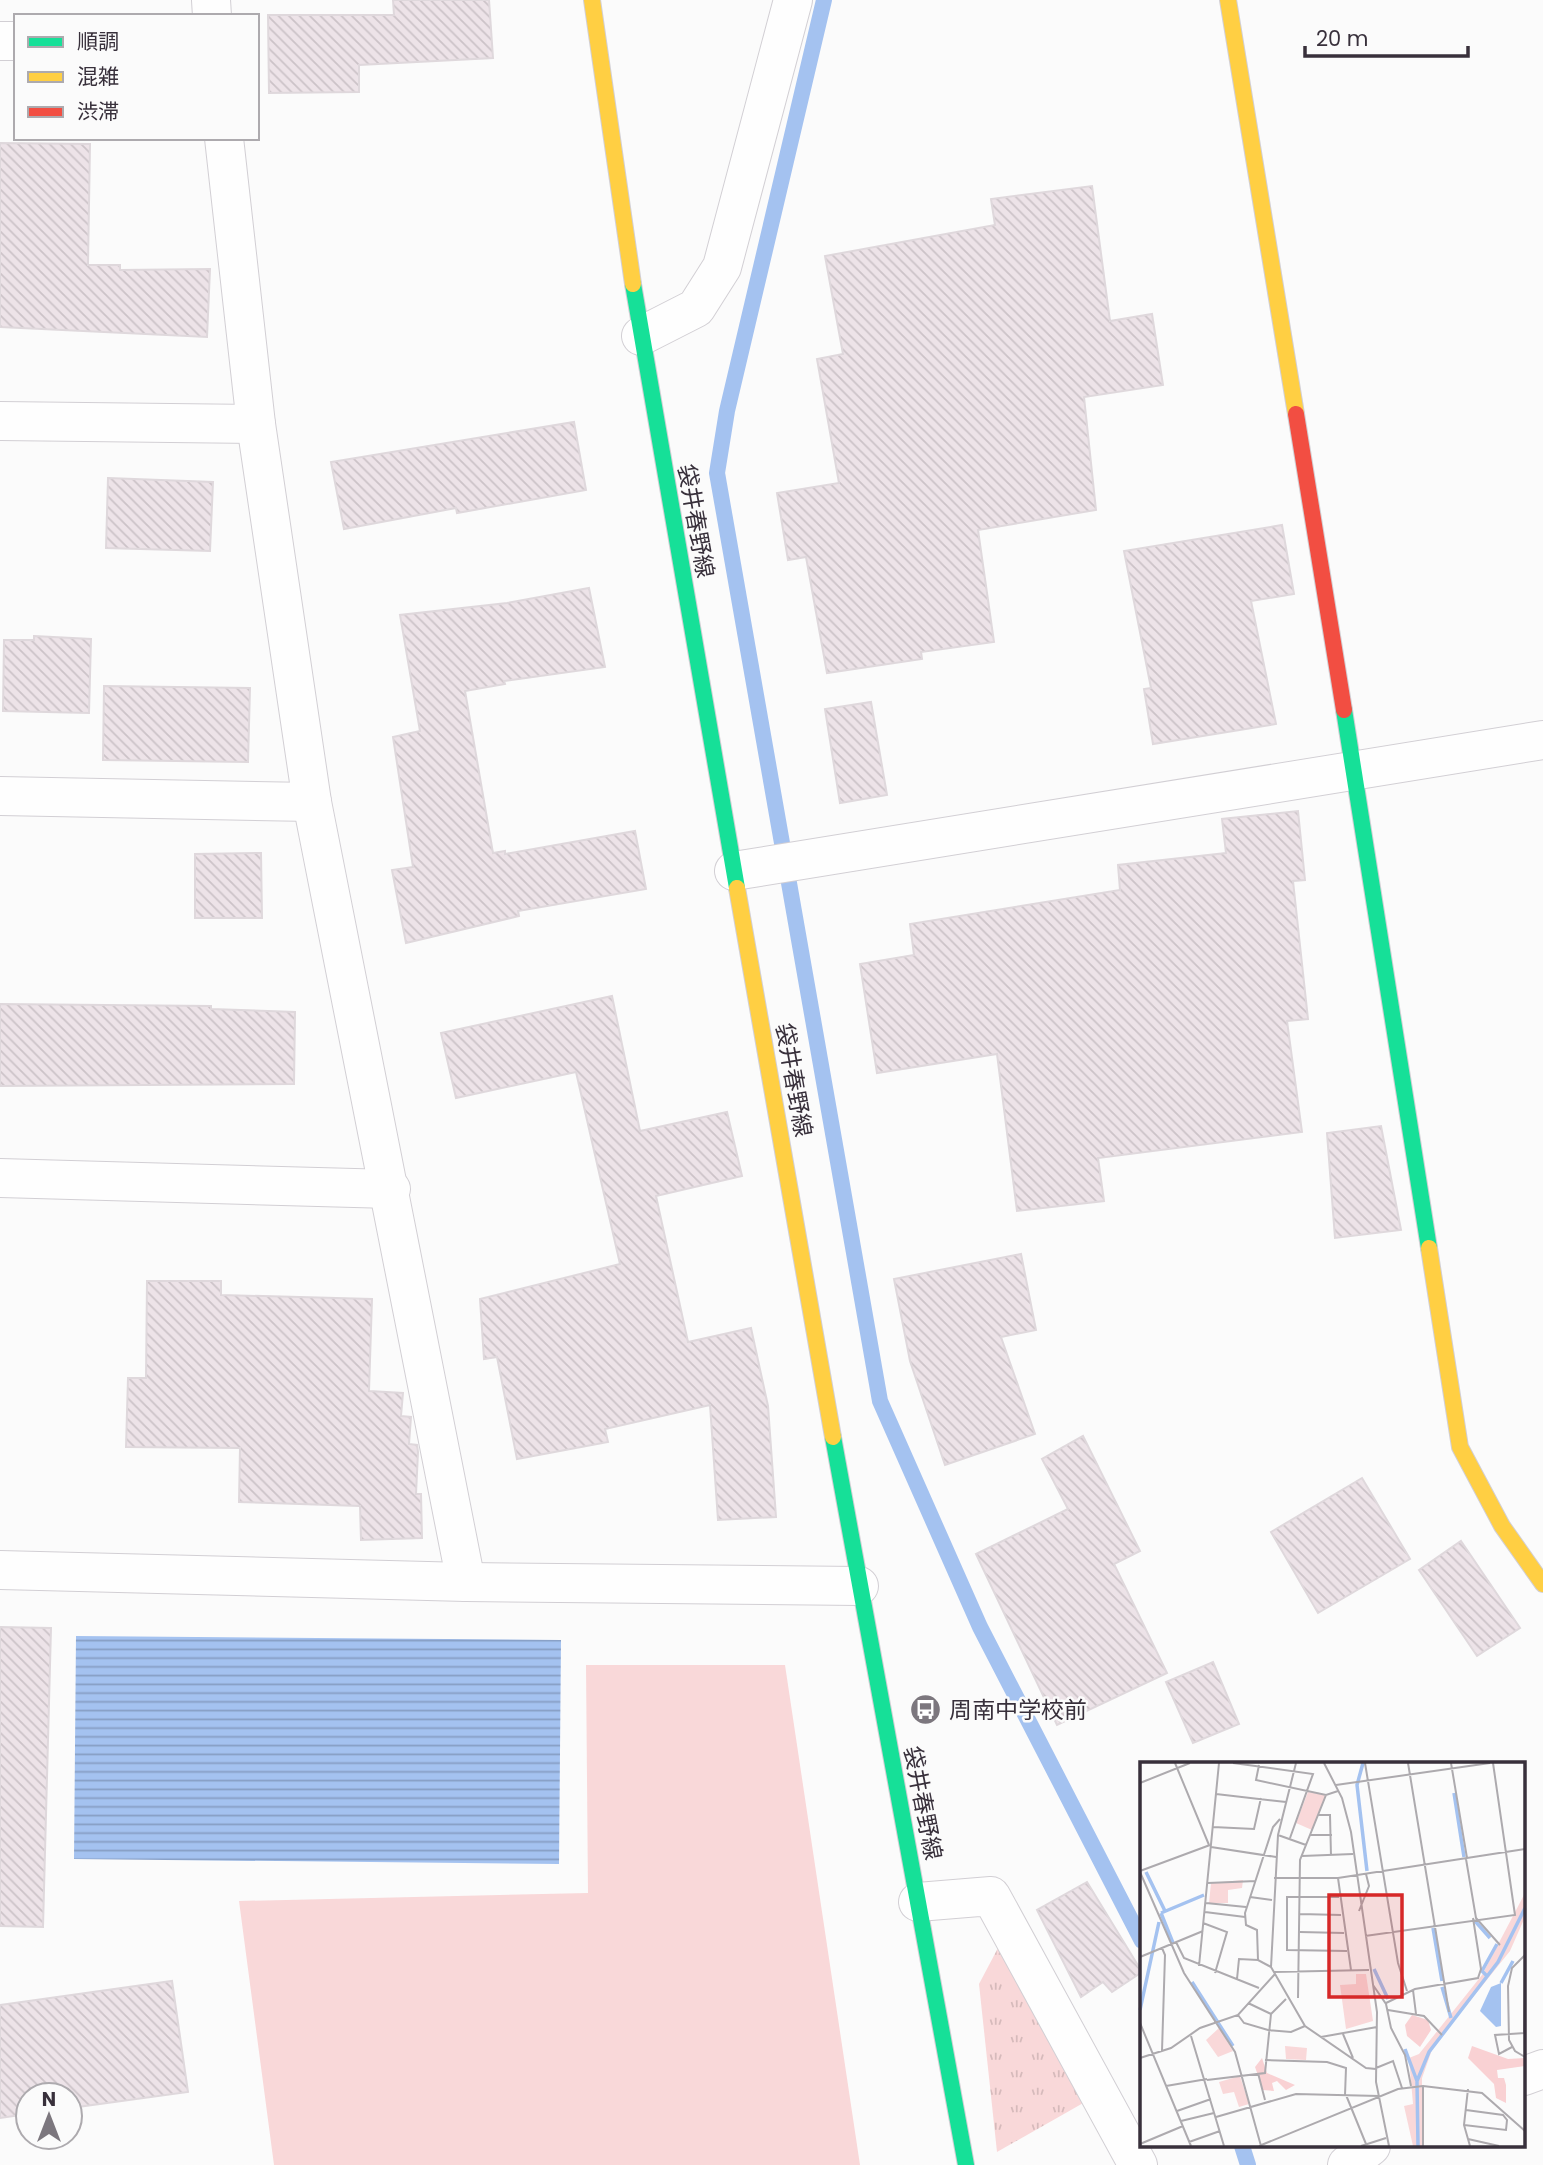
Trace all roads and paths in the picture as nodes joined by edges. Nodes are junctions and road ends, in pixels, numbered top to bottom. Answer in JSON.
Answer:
{"nodes":[{"id":1,"x":592,"y":0,"type":"edge"},
{"id":2,"x":793,"y":0,"type":"edge"},
{"id":3,"x":1228,"y":0,"type":"edge"},
{"id":4,"x":224,"y":140,"type":"edge"},
{"id":5,"x":640,"y":336,"type":"junction"},
{"id":6,"x":0,"y":421,"type":"edge"},
{"id":7,"x":256,"y":424,"type":"junction"},
{"id":8,"x":1543,"y":740,"type":"edge"},
{"id":9,"x":1354,"y":771,"type":"junction"},
{"id":10,"x":0,"y":796,"type":"edge"},
{"id":11,"x":312,"y":802,"type":"junction"},
{"id":12,"x":734,"y":871,"type":"junction"},
{"id":13,"x":0,"y":1178,"type":"edge"},
{"id":14,"x":391,"y":1189,"type":"junction"},
{"id":15,"x":0,"y":1570,"type":"edge"},
{"id":16,"x":466,"y":1582,"type":"junction"},
{"id":17,"x":1543,"y":1584,"type":"edge"},
{"id":18,"x":859,"y":1586,"type":"junction"},
{"id":19,"x":918,"y":1902,"type":"junction"},
{"id":20,"x":1543,"y":2069,"type":"edge"},
{"id":21,"x":1526,"y":2075,"type":"edge"},
{"id":22,"x":1368,"y":2148,"type":"edge"},
{"id":23,"x":966,"y":2165,"type":"edge"},
{"id":24,"x":1138,"y":2165,"type":"edge"},
{"id":25,"x":1347,"y":2165,"type":"edge"}],
"edges":[{"from":1,"to":5,"type":"main road","name":"袋井春野線"},
{"from":2,"to":5,"type":"street"},
{"from":3,"to":9,"type":"main road"},
{"from":4,"to":7,"type":"street"},
{"from":5,"to":12,"type":"main road","name":"袋井春野線"},
{"from":6,"to":7,"type":"street"},
{"from":7,"to":11,"type":"street"},
{"from":8,"to":9,"type":"street"},
{"from":9,"to":12,"type":"street"},
{"from":9,"to":17,"type":"main road"},
{"from":10,"to":11,"type":"street"},
{"from":11,"to":14,"type":"street"},
{"from":12,"to":18,"type":"main road","name":"袋井春野線"},
{"from":13,"to":14,"type":"street"},
{"from":14,"to":16,"type":"street"},
{"from":15,"to":16,"type":"street"},
{"from":16,"to":18,"type":"street"},
{"from":18,"to":19,"type":"main road","name":"袋井春野線"},
{"from":19,"to":23,"type":"main road","name":"袋井春野線"},
{"from":19,"to":24,"type":"street"},
{"from":20,"to":21,"type":"street"},
{"from":22,"to":25,"type":"street"}]}
